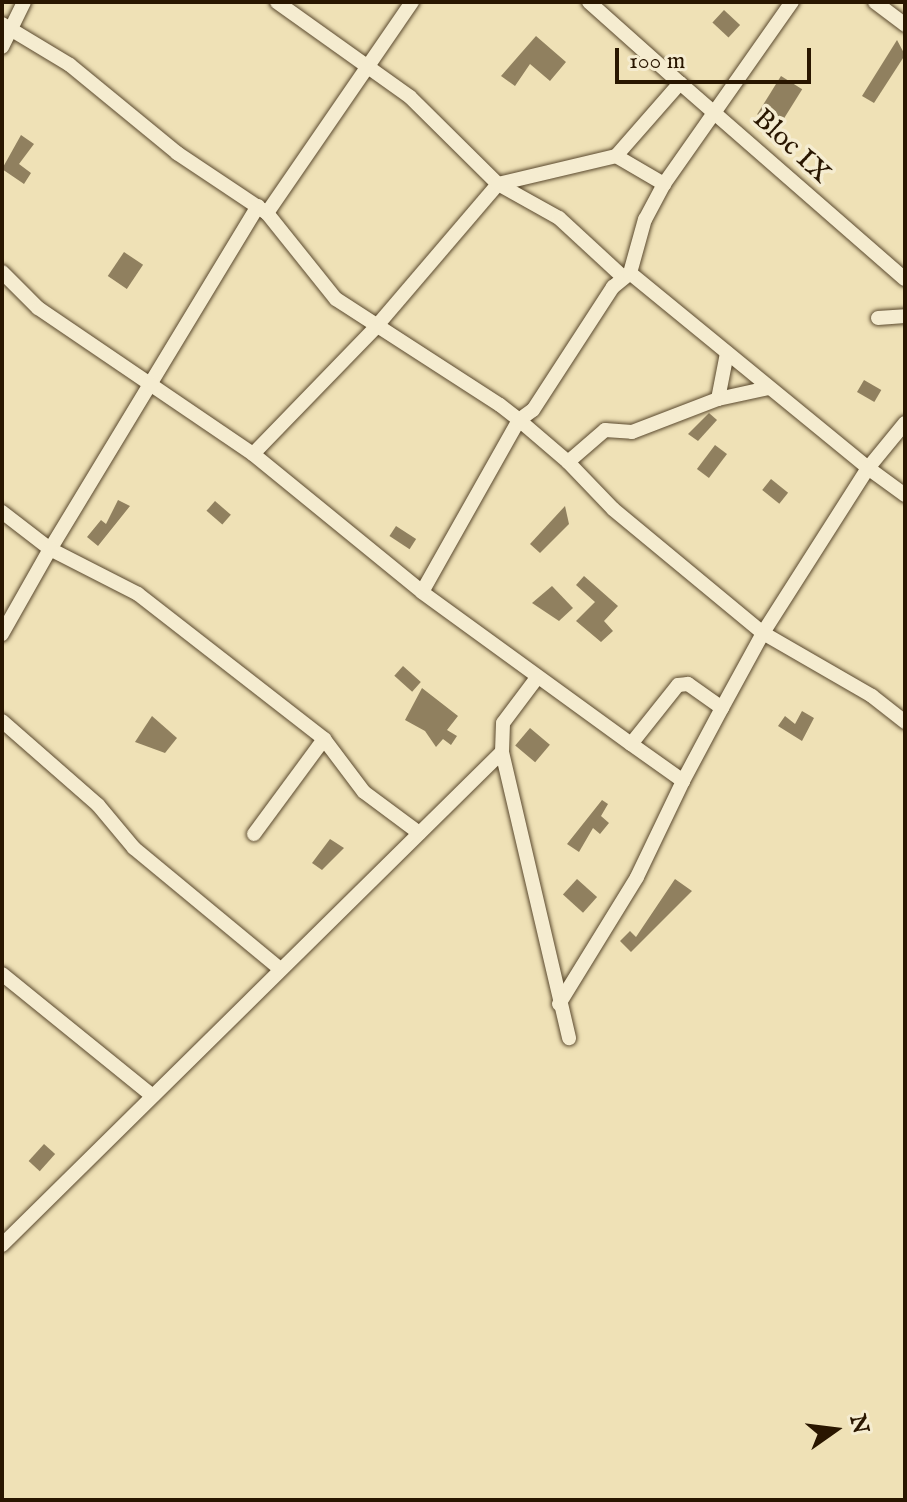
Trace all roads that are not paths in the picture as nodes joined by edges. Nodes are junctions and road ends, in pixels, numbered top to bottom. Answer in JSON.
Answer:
{"nodes":[{"id":1,"x":24,"y":2,"type":"edge"},
{"id":2,"x":277,"y":2,"type":"edge"},
{"id":3,"x":412,"y":2,"type":"edge"},
{"id":4,"x":589,"y":2,"type":"edge"},
{"id":5,"x":792,"y":2,"type":"edge"},
{"id":6,"x":875,"y":2,"type":"edge"},
{"id":7,"x":905,"y":25,"type":"edge"},
{"id":8,"x":7,"y":27,"type":"edge"},
{"id":9,"x":2,"y":47,"type":"edge"},
{"id":10,"x":367,"y":72,"type":"junction"},
{"id":11,"x":680,"y":83,"type":"junction"},
{"id":12,"x":717,"y":113,"type":"junction"},
{"id":13,"x":616,"y":156,"type":"junction"},
{"id":14,"x":498,"y":184,"type":"junction"},
{"id":15,"x":664,"y":184,"type":"junction"},
{"id":16,"x":262,"y":210,"type":"junction"},
{"id":17,"x":2,"y":272,"type":"edge"},
{"id":18,"x":627,"y":275,"type":"junction"},
{"id":19,"x":905,"y":279,"type":"edge"},
{"id":20,"x":905,"y":316,"type":"edge"},
{"id":21,"x":878,"y":318,"type":"dead end"},
{"id":22,"x":375,"y":328,"type":"junction"},
{"id":23,"x":727,"y":353,"type":"junction"},
{"id":24,"x":151,"y":381,"type":"junction"},
{"id":25,"x":768,"y":388,"type":"junction"},
{"id":26,"x":718,"y":399,"type":"junction"},
{"id":27,"x":519,"y":420,"type":"junction"},
{"id":28,"x":905,"y":423,"type":"edge"},
{"id":29,"x":253,"y":454,"type":"junction"},
{"id":30,"x":568,"y":462,"type":"junction"},
{"id":31,"x":868,"y":468,"type":"junction"},
{"id":32,"x":905,"y":495,"type":"edge"},
{"id":33,"x":2,"y":512,"type":"edge"},
{"id":34,"x":50,"y":549,"type":"junction"},
{"id":35,"x":422,"y":592,"type":"junction"},
{"id":36,"x":763,"y":633,"type":"junction"},
{"id":37,"x":2,"y":634,"type":"edge"},
{"id":38,"x":536,"y":679,"type":"junction"},
{"id":39,"x":722,"y":708,"type":"junction"},
{"id":40,"x":2,"y":721,"type":"edge"},
{"id":41,"x":905,"y":722,"type":"edge"},
{"id":42,"x":324,"y":739,"type":"junction"},
{"id":43,"x":631,"y":744,"type":"junction"},
{"id":44,"x":502,"y":752,"type":"junction"},
{"id":45,"x":683,"y":781,"type":"junction"},
{"id":46,"x":419,"y":833,"type":"junction"},
{"id":47,"x":254,"y":834,"type":"dead end"},
{"id":48,"x":279,"y":968,"type":"junction"},
{"id":49,"x":2,"y":974,"type":"edge"},
{"id":50,"x":559,"y":1004,"type":"junction"},
{"id":51,"x":569,"y":1038,"type":"dead end"},
{"id":52,"x":150,"y":1094,"type":"junction"},
{"id":53,"x":2,"y":1245,"type":"edge"}],
"edges":[{"from":1,"to":8,"type":"street"},
{"from":2,"to":10,"type":"street"},
{"from":3,"to":10,"type":"street"},
{"from":4,"to":11,"type":"street","name":"Bloc IX"},
{"from":5,"to":12,"type":"street"},
{"from":6,"to":7,"type":"street"},
{"from":8,"to":9,"type":"street"},
{"from":8,"to":16,"type":"street"},
{"from":10,"to":14,"type":"street"},
{"from":10,"to":16,"type":"street"},
{"from":11,"to":12,"type":"street","name":"Bloc IX"},
{"from":11,"to":13,"type":"street"},
{"from":12,"to":15,"type":"street"},
{"from":12,"to":19,"type":"street","name":"Bloc IX"},
{"from":13,"to":14,"type":"street"},
{"from":13,"to":15,"type":"street"},
{"from":14,"to":18,"type":"street"},
{"from":14,"to":22,"type":"street"},
{"from":15,"to":18,"type":"street"},
{"from":16,"to":22,"type":"street"},
{"from":16,"to":24,"type":"street"},
{"from":17,"to":24,"type":"street"},
{"from":18,"to":23,"type":"street"},
{"from":18,"to":27,"type":"street"},
{"from":20,"to":21,"type":"street"},
{"from":22,"to":27,"type":"street"},
{"from":22,"to":29,"type":"street"},
{"from":23,"to":25,"type":"street"},
{"from":23,"to":26,"type":"street"},
{"from":24,"to":29,"type":"street"},
{"from":24,"to":34,"type":"street"},
{"from":25,"to":26,"type":"street"},
{"from":25,"to":31,"type":"street"},
{"from":26,"to":30,"type":"street"},
{"from":27,"to":30,"type":"street"},
{"from":27,"to":35,"type":"street"},
{"from":28,"to":31,"type":"street"},
{"from":29,"to":35,"type":"street"},
{"from":30,"to":36,"type":"street"},
{"from":31,"to":32,"type":"street"},
{"from":31,"to":36,"type":"street"},
{"from":33,"to":34,"type":"street"},
{"from":34,"to":37,"type":"street"},
{"from":34,"to":42,"type":"street"},
{"from":35,"to":38,"type":"street"},
{"from":36,"to":39,"type":"street"},
{"from":36,"to":41,"type":"street"},
{"from":38,"to":43,"type":"street"},
{"from":38,"to":44,"type":"street"},
{"from":39,"to":43,"type":"street"},
{"from":39,"to":45,"type":"street"},
{"from":40,"to":48,"type":"street"},
{"from":42,"to":46,"type":"street"},
{"from":42,"to":47,"type":"street"},
{"from":43,"to":45,"type":"street"},
{"from":44,"to":46,"type":"street"},
{"from":44,"to":50,"type":"street"},
{"from":45,"to":50,"type":"street"},
{"from":46,"to":48,"type":"street"},
{"from":48,"to":52,"type":"street"},
{"from":49,"to":52,"type":"street"},
{"from":50,"to":51,"type":"street"},
{"from":52,"to":53,"type":"street"}]}
